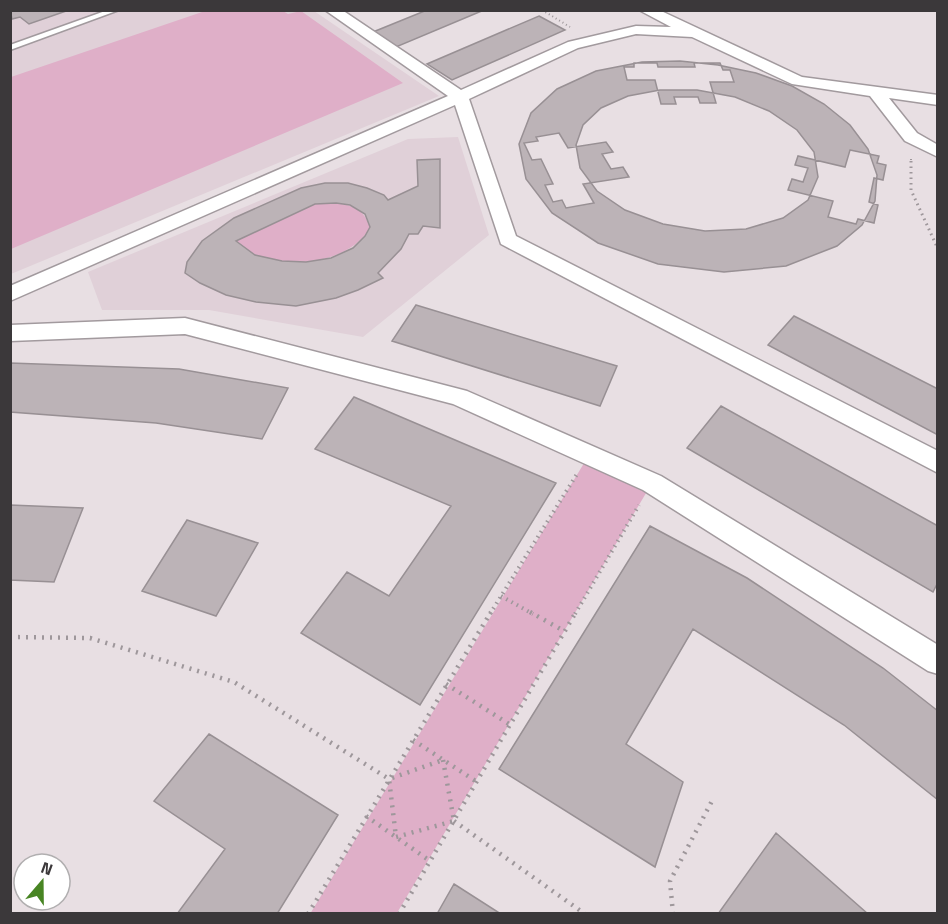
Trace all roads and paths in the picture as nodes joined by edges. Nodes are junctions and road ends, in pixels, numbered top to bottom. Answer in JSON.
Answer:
{"nodes":[{"id":1,"x":116,"y":10,"type":"edge"},
{"id":2,"x":332,"y":10,"type":"edge"},
{"id":3,"x":646,"y":10,"type":"edge"},
{"id":4,"x":695,"y":33,"type":"junction"},
{"id":5,"x":10,"y":48,"type":"edge"},
{"id":6,"x":876,"y":93,"type":"junction"},
{"id":7,"x":460,"y":98,"type":"junction"},
{"id":8,"x":938,"y":100,"type":"edge"},
{"id":9,"x":911,"y":137,"type":"junction"},
{"id":10,"x":938,"y":152,"type":"edge"},
{"id":11,"x":938,"y":249,"type":"edge"},
{"id":12,"x":10,"y":294,"type":"edge"},
{"id":13,"x":10,"y":333,"type":"edge"},
{"id":14,"x":589,"y":455,"type":"junction"},
{"id":15,"x":938,"y":463,"type":"edge"},
{"id":16,"x":652,"y":483,"type":"junction"},
{"id":17,"x":501,"y":596,"type":"junction"},
{"id":18,"x":564,"y":631,"type":"junction"},
{"id":19,"x":10,"y":637,"type":"edge"},
{"id":20,"x":938,"y":661,"type":"edge"},
{"id":21,"x":446,"y":684,"type":"junction"},
{"id":22,"x":509,"y":724,"type":"junction"},
{"id":23,"x":413,"y":740,"type":"junction"},
{"id":24,"x":443,"y":760,"type":"junction"},
{"id":25,"x":389,"y":779,"type":"junction"},
{"id":26,"x":477,"y":782,"type":"junction"},
{"id":27,"x":713,"y":799,"type":"dead end"},
{"id":28,"x":366,"y":816,"type":"junction"},
{"id":29,"x":454,"y":821,"type":"junction"},
{"id":30,"x":396,"y":837,"type":"junction"},
{"id":31,"x":430,"y":861,"type":"junction"},
{"id":32,"x":308,"y":914,"type":"edge"},
{"id":33,"x":399,"y":914,"type":"edge"},
{"id":34,"x":585,"y":914,"type":"edge"},
{"id":35,"x":673,"y":914,"type":"edge"}],
"edges":[{"from":1,"to":5,"type":"lane"},
{"from":2,"to":7,"type":"street"},
{"from":3,"to":4,"type":"street"},
{"from":4,"to":6,"type":"street"},
{"from":4,"to":7,"type":"street"},
{"from":6,"to":8,"type":"street"},
{"from":6,"to":9,"type":"street"},
{"from":7,"to":12,"type":"street"},
{"from":7,"to":15,"type":"street"},
{"from":9,"to":10,"type":"street"},
{"from":9,"to":11,"type":"path"},
{"from":13,"to":14,"type":"street"},
{"from":14,"to":16,"type":"street"},
{"from":14,"to":17,"type":"path"},
{"from":16,"to":18,"type":"path"},
{"from":16,"to":20,"type":"street"},
{"from":17,"to":18,"type":"path"},
{"from":17,"to":21,"type":"path"},
{"from":18,"to":22,"type":"path"},
{"from":19,"to":25,"type":"path"},
{"from":21,"to":22,"type":"path"},
{"from":21,"to":23,"type":"path"},
{"from":22,"to":26,"type":"path"},
{"from":23,"to":24,"type":"path"},
{"from":23,"to":25,"type":"path"},
{"from":24,"to":25,"type":"path"},
{"from":24,"to":26,"type":"path"},
{"from":24,"to":29,"type":"path"},
{"from":25,"to":28,"type":"path"},
{"from":25,"to":30,"type":"path"},
{"from":26,"to":29,"type":"path"},
{"from":27,"to":35,"type":"path"},
{"from":28,"to":30,"type":"path"},
{"from":28,"to":32,"type":"path"},
{"from":29,"to":30,"type":"path"},
{"from":29,"to":31,"type":"path"},
{"from":29,"to":34,"type":"path"},
{"from":30,"to":31,"type":"path"},
{"from":31,"to":33,"type":"path"}]}
